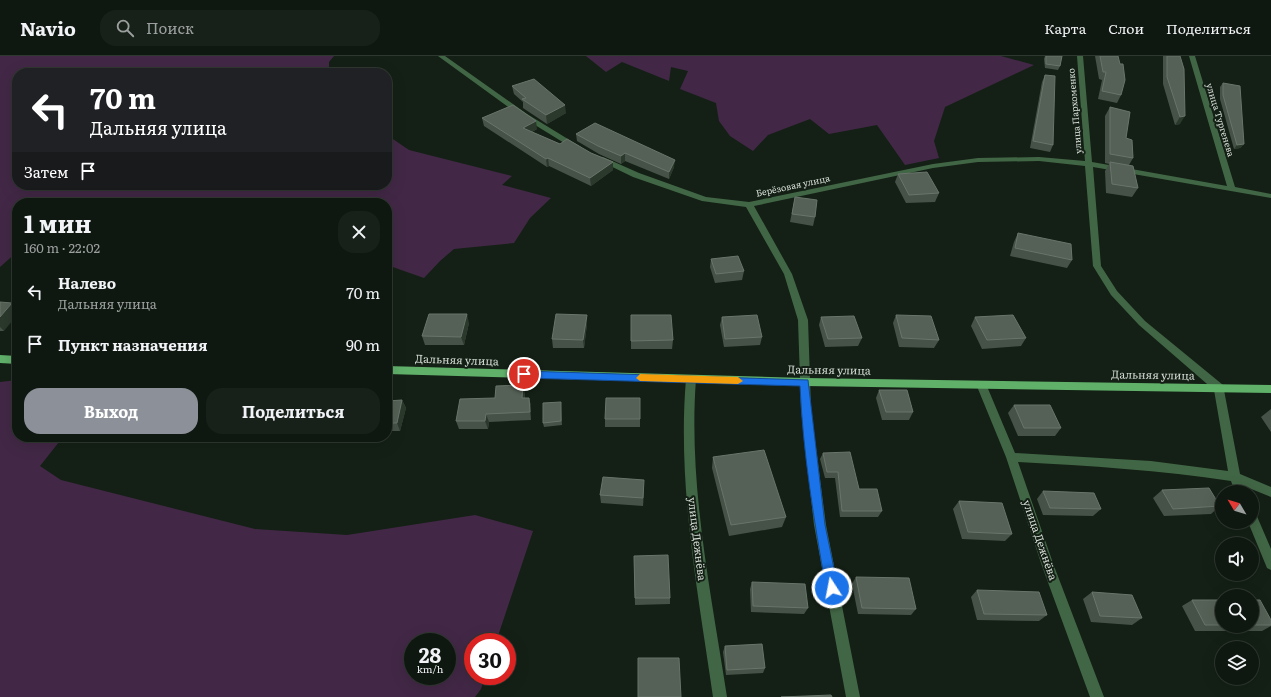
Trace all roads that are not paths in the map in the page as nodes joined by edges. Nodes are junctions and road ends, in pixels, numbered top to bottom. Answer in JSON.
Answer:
{"nodes":[{"id":1,"x":441,"y":56,"type":"edge"},
{"id":2,"x":1080,"y":56,"type":"edge"},
{"id":3,"x":1192,"y":56,"type":"edge"},
{"id":4,"x":581,"y":149,"type":"edge"},
{"id":5,"x":595,"y":157,"type":"edge"},
{"id":6,"x":1089,"y":164,"type":"junction"},
{"id":7,"x":1232,"y":189,"type":"junction"},
{"id":8,"x":1271,"y":196,"type":"edge"},
{"id":9,"x":749,"y":205,"type":"junction"},
{"id":10,"x":0,"y":359,"type":"edge"},
{"id":11,"x":12,"y":360,"type":"edge"},
{"id":12,"x":392,"y":370,"type":"edge"},
{"id":13,"x":691,"y":379,"type":"junction"},
{"id":14,"x":805,"y":382,"type":"junction"},
{"id":15,"x":981,"y":384,"type":"junction"},
{"id":16,"x":1219,"y":388,"type":"junction"},
{"id":17,"x":1271,"y":388,"type":"edge"},
{"id":18,"x":1011,"y":456,"type":"junction"},
{"id":19,"x":1235,"y":477,"type":"junction"},
{"id":20,"x":1239,"y":485,"type":"edge"},
{"id":21,"x":1271,"y":492,"type":"edge"},
{"id":22,"x":1257,"y":529,"type":"edge"},
{"id":23,"x":1271,"y":564,"type":"edge"},
{"id":24,"x":720,"y":697,"type":"edge"},
{"id":25,"x":853,"y":697,"type":"edge"},
{"id":26,"x":1097,"y":697,"type":"edge"}],
"edges":[{"from":1,"to":4,"type":"street"},
{"from":2,"to":6,"type":"street","name":"улица Пархоменко"},
{"from":3,"to":7,"type":"street","name":"улица Тургенева"},
{"from":5,"to":9,"type":"street","name":"Берёзовая улица"},
{"from":6,"to":7,"type":"street","name":"Берёзовая улица"},
{"from":6,"to":9,"type":"street","name":"Берёзовая улица"},
{"from":6,"to":16,"type":"street","name":"улица Пархоменко"},
{"from":7,"to":8,"type":"street","name":"Берёзовая улица"},
{"from":9,"to":14,"type":"street"},
{"from":10,"to":11,"type":"main road"},
{"from":12,"to":13,"type":"main road","name":"Дальняя улица"},
{"from":13,"to":14,"type":"main road","name":"Дальняя улица"},
{"from":13,"to":24,"type":"street","name":"улица Дежнёва"},
{"from":14,"to":15,"type":"main road","name":"Дальняя улица"},
{"from":14,"to":25,"type":"street"},
{"from":15,"to":16,"type":"main road","name":"Дальняя улица"},
{"from":15,"to":18,"type":"street","name":"улица Дежнёва"},
{"from":16,"to":17,"type":"main road","name":"Дальняя улица"},
{"from":16,"to":19,"type":"street"},
{"from":18,"to":19,"type":"street"},
{"from":18,"to":26,"type":"street","name":"улица Дежнёва"},
{"from":19,"to":20,"type":"street"},
{"from":19,"to":21,"type":"street"},
{"from":22,"to":23,"type":"street"}]}
